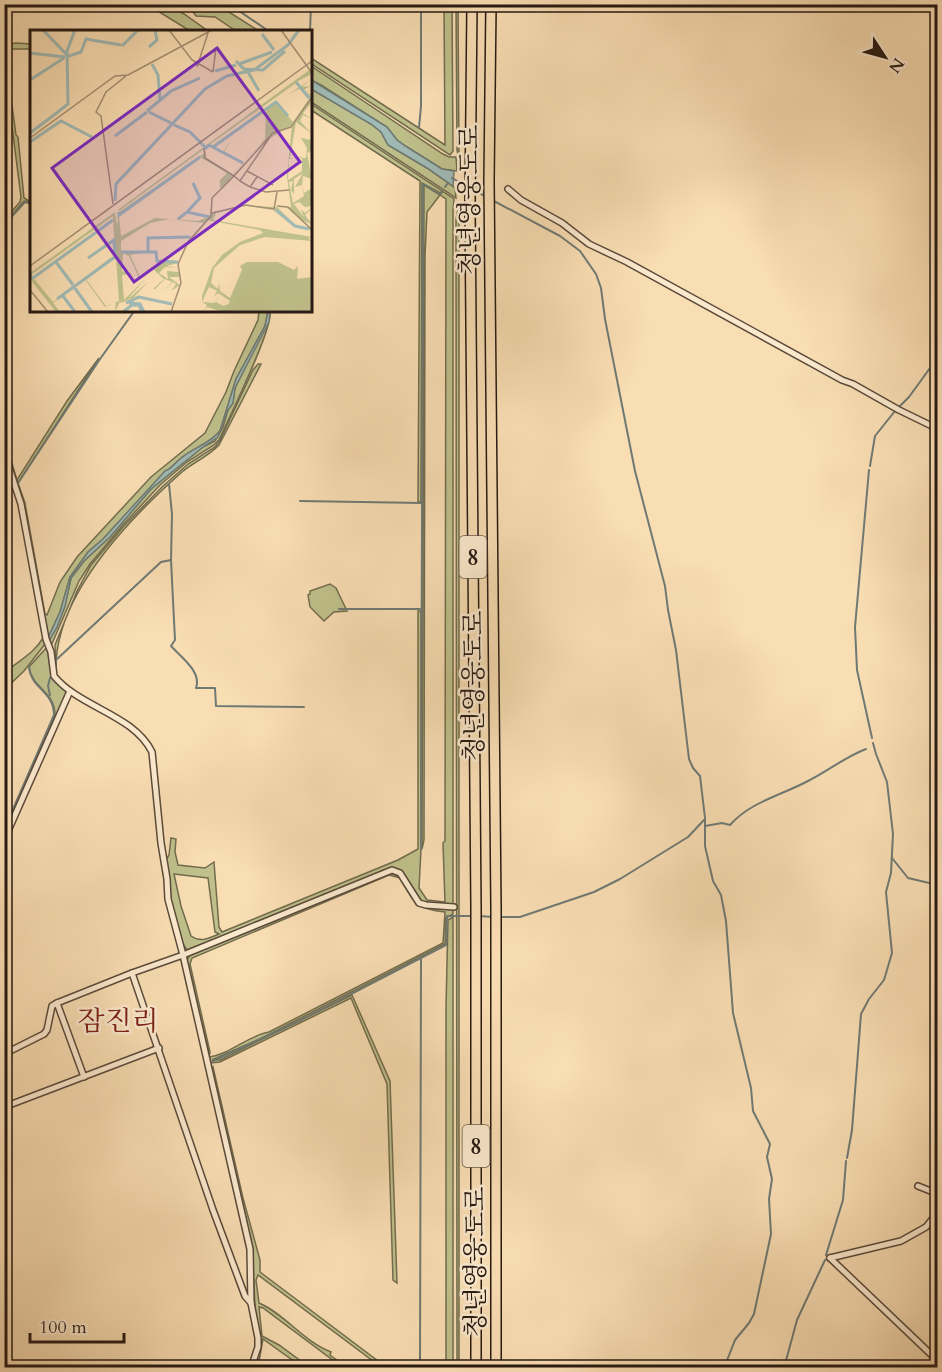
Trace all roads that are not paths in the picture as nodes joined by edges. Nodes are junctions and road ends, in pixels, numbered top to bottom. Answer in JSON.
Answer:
{"nodes":[{"id":1,"x":472,"y":4,"type":"edge"},
{"id":2,"x":491,"y":4,"type":"edge"},
{"id":3,"x":508,"y":189,"type":"dead end"},
{"id":4,"x":938,"y":429,"type":"edge"},
{"id":5,"x":4,"y":452,"type":"edge"},
{"id":6,"x":70,"y":691,"type":"junction"},
{"id":7,"x":4,"y":840,"type":"edge"},
{"id":8,"x":454,"y":907,"type":"dead end"},
{"id":9,"x":183,"y":955,"type":"junction"},
{"id":10,"x":132,"y":973,"type":"junction"},
{"id":11,"x":57,"y":1003,"type":"junction"},
{"id":12,"x":159,"y":1048,"type":"junction"},
{"id":13,"x":4,"y":1054,"type":"edge"},
{"id":14,"x":84,"y":1077,"type":"junction"},
{"id":15,"x":4,"y":1107,"type":"edge"},
{"id":16,"x":918,"y":1186,"type":"dead end"},
{"id":17,"x":938,"y":1194,"type":"edge"},
{"id":18,"x":938,"y":1212,"type":"edge"},
{"id":19,"x":251,"y":1303,"type":"junction"},
{"id":20,"x":938,"y":1361,"type":"edge"},
{"id":21,"x":251,"y":1368,"type":"edge"},
{"id":22,"x":476,"y":1368,"type":"edge"},
{"id":23,"x":496,"y":1368,"type":"edge"}],
"edges":[{"from":1,"to":22,"type":"highway","name":"청년영웅도로","number":"8"},
{"from":2,"to":23,"type":"highway","name":"청년영웅도로","number":"8"},
{"from":3,"to":4,"type":"street"},
{"from":5,"to":6,"type":"street"},
{"from":6,"to":7,"type":"street"},
{"from":6,"to":9,"type":"street"},
{"from":8,"to":9,"type":"street"},
{"from":9,"to":10,"type":"street"},
{"from":9,"to":19,"type":"street"},
{"from":10,"to":11,"type":"street"},
{"from":10,"to":12,"type":"street"},
{"from":11,"to":13,"type":"street"},
{"from":11,"to":14,"type":"street"},
{"from":12,"to":14,"type":"street"},
{"from":12,"to":19,"type":"street"},
{"from":14,"to":15,"type":"street"},
{"from":16,"to":17,"type":"street"},
{"from":18,"to":20,"type":"street"},
{"from":19,"to":21,"type":"street"}]}
